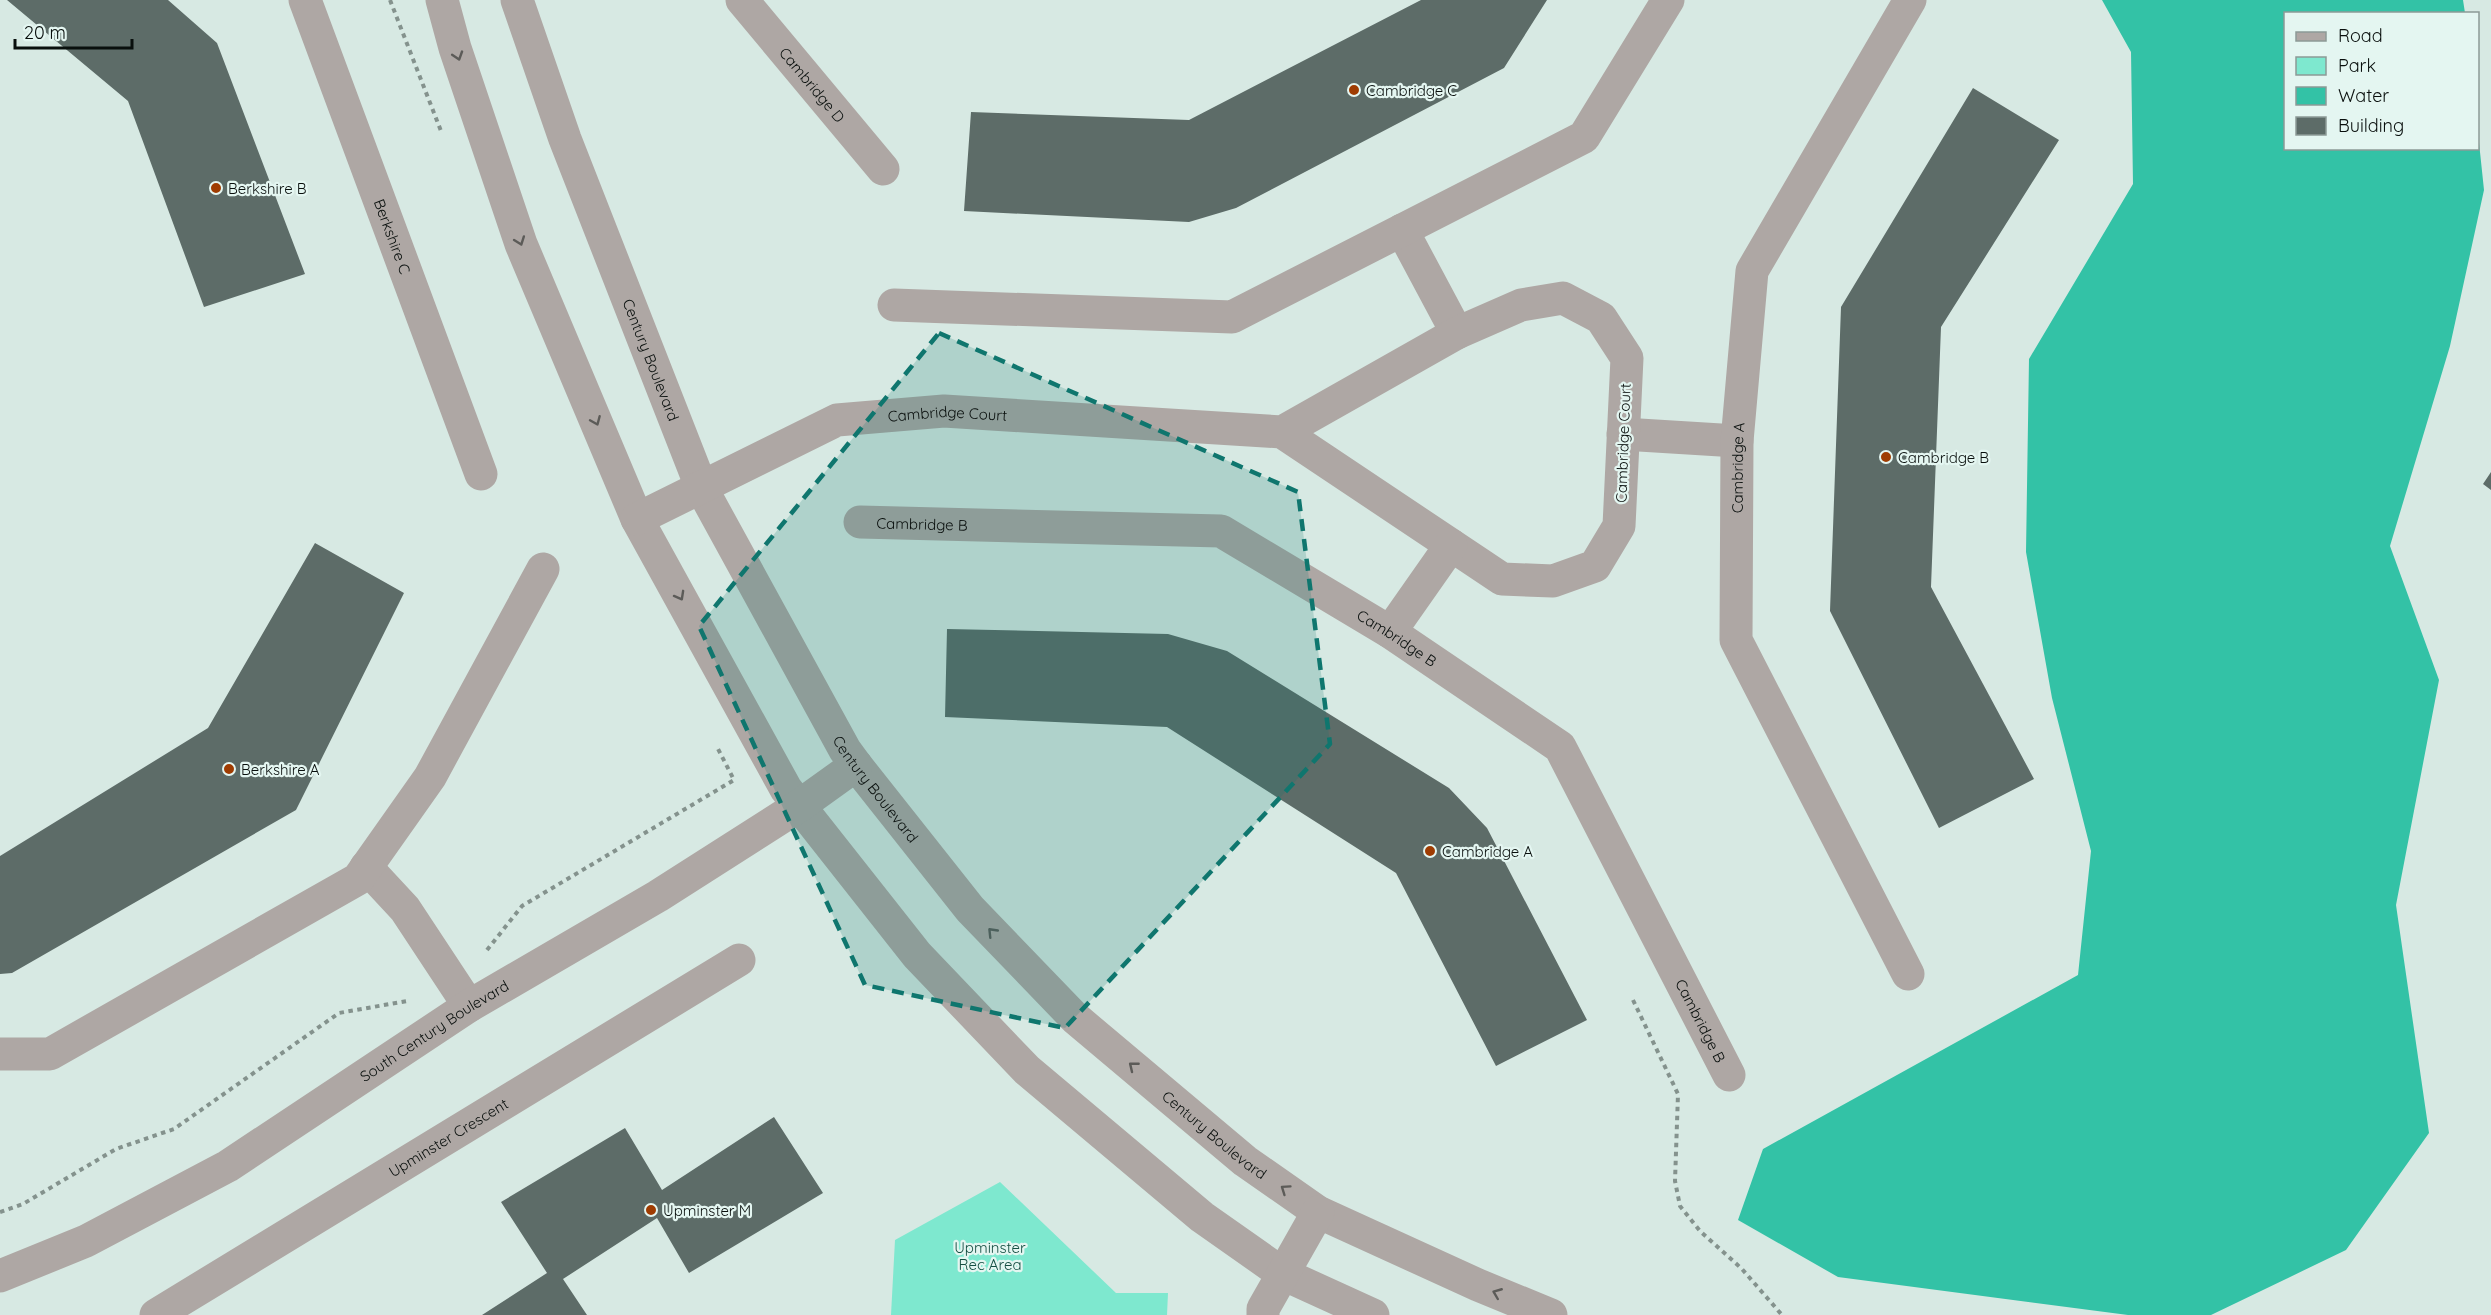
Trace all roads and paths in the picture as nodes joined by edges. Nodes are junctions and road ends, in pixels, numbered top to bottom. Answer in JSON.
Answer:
{"nodes":[{"id":1,"x":305,"y":0,"type":"edge"},
{"id":2,"x":442,"y":0,"type":"edge"},
{"id":3,"x":517,"y":0,"type":"edge"},
{"id":4,"x":742,"y":0,"type":"edge"},
{"id":5,"x":1668,"y":0,"type":"edge"},
{"id":6,"x":1910,"y":0,"type":"edge"},
{"id":7,"x":883,"y":170,"type":"dead end"},
{"id":8,"x":1402,"y":230,"type":"junction"},
{"id":9,"x":894,"y":305,"type":"dead end"},
{"id":10,"x":1457,"y":333,"type":"junction"},
{"id":11,"x":1282,"y":432,"type":"junction"},
{"id":12,"x":1623,"y":434,"type":"junction"},
{"id":13,"x":1737,"y":441,"type":"junction"},
{"id":14,"x":481,"y":474,"type":"dead end"},
{"id":15,"x":702,"y":489,"type":"junction"},
{"id":16,"x":638,"y":519,"type":"junction"},
{"id":17,"x":860,"y":522,"type":"dead end"},
{"id":18,"x":1451,"y":545,"type":"junction"},
{"id":19,"x":543,"y":569,"type":"dead end"},
{"id":20,"x":1390,"y":632,"type":"junction"},
{"id":21,"x":856,"y":765,"type":"junction"},
{"id":22,"x":734,"y":780,"type":"dead end"},
{"id":23,"x":799,"y":806,"type":"junction"},
{"id":24,"x":366,"y":867,"type":"junction"},
{"id":25,"x":484,"y":954,"type":"dead end"},
{"id":26,"x":739,"y":960,"type":"dead end"},
{"id":27,"x":1908,"y":974,"type":"dead end"},
{"id":28,"x":417,"y":1000,"type":"dead end"},
{"id":29,"x":1633,"y":1000,"type":"dead end"},
{"id":30,"x":469,"y":1006,"type":"junction"},
{"id":31,"x":0,"y":1054,"type":"edge"},
{"id":32,"x":1729,"y":1075,"type":"dead end"},
{"id":33,"x":0,"y":1212,"type":"edge"},
{"id":34,"x":1318,"y":1212,"type":"junction"},
{"id":35,"x":2,"y":1270,"type":"edge"},
{"id":36,"x":1283,"y":1274,"type":"junction"},
{"id":37,"x":156,"y":1315,"type":"edge"},
{"id":38,"x":1263,"y":1315,"type":"edge"},
{"id":39,"x":1373,"y":1315,"type":"edge"},
{"id":40,"x":1551,"y":1315,"type":"edge"},
{"id":41,"x":1782,"y":1315,"type":"edge"}],
"edges":[{"from":1,"to":14,"type":"street","name":"Berkshire C"},
{"from":2,"to":16,"type":"street","one_way":true},
{"from":3,"to":15,"type":"street","name":"Century Boulevard"},
{"from":4,"to":7,"type":"street","name":"Cambridge D"},
{"from":5,"to":8,"type":"street"},
{"from":6,"to":13,"type":"street","name":"Cambridge A"},
{"from":8,"to":9,"type":"street"},
{"from":8,"to":10,"type":"street"},
{"from":10,"to":11,"type":"street","name":"Cambridge Court"},
{"from":10,"to":12,"type":"street","name":"Cambridge Court"},
{"from":11,"to":15,"type":"street","name":"Cambridge Court"},
{"from":11,"to":18,"type":"street","name":"Cambridge Court"},
{"from":12,"to":13,"type":"street"},
{"from":12,"to":18,"type":"street","name":"Cambridge Court"},
{"from":13,"to":27,"type":"street","name":"Cambridge A"},
{"from":15,"to":16,"type":"street","name":"Cambridge Court"},
{"from":15,"to":21,"type":"street","name":"Century Boulevard"},
{"from":16,"to":23,"type":"street","one_way":true},
{"from":17,"to":20,"type":"street","name":"Cambridge B"},
{"from":18,"to":20,"type":"street"},
{"from":19,"to":24,"type":"street"},
{"from":20,"to":32,"type":"street","name":"Cambridge B"},
{"from":21,"to":23,"type":"street","name":"South Century Boulevard"},
{"from":34,"to":21,"type":"street","name":"Century Boulevard","one_way":true},
{"from":22,"to":25,"type":"path"},
{"from":23,"to":30,"type":"street","name":"South Century Boulevard"},
{"from":23,"to":36,"type":"street"},
{"from":24,"to":30,"type":"street"},
{"from":24,"to":31,"type":"street"},
{"from":26,"to":37,"type":"street","name":"Upminster Crescent"},
{"from":28,"to":33,"type":"path"},
{"from":29,"to":41,"type":"path"},
{"from":30,"to":35,"type":"street","name":"South Century Boulevard"},
{"from":34,"to":36,"type":"street"},
{"from":40,"to":34,"type":"street","name":"Century Boulevard","one_way":true},
{"from":36,"to":38,"type":"street"},
{"from":36,"to":39,"type":"street"}]}
